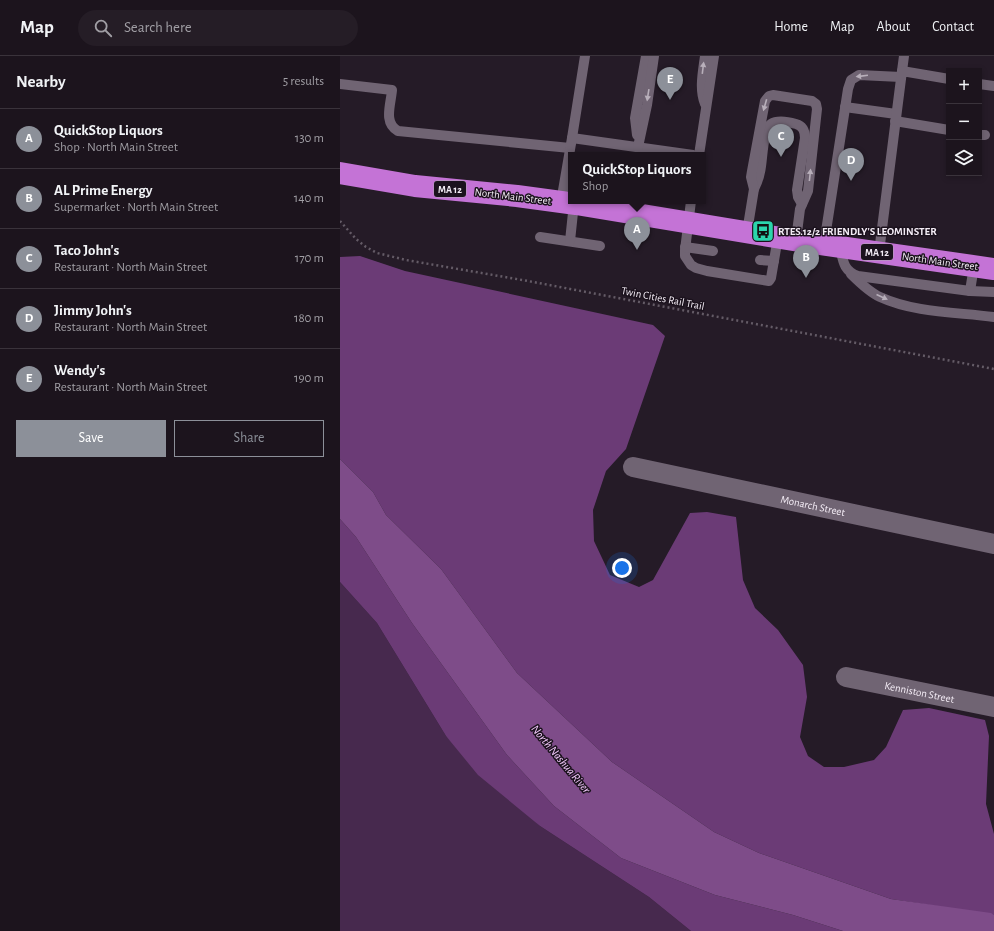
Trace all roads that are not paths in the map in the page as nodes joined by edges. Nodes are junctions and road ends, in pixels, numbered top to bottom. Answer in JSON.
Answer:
{"nodes":[{"id":1,"x":585,"y":56,"type":"edge"},
{"id":2,"x":646,"y":56,"type":"edge"},
{"id":3,"x":654,"y":56,"type":"edge"},
{"id":4,"x":705,"y":56,"type":"edge"},
{"id":5,"x":714,"y":56,"type":"edge"},
{"id":6,"x":904,"y":56,"type":"edge"},
{"id":7,"x":901,"y":74,"type":"junction"},
{"id":8,"x":946,"y":79,"type":"edge"},
{"id":9,"x":340,"y":84,"type":"edge"},
{"id":10,"x":982,"y":84,"type":"edge"},
{"id":11,"x":994,"y":86,"type":"edge"},
{"id":12,"x":845,"y":107,"type":"junction"},
{"id":13,"x":706,"y":108,"type":"junction"},
{"id":14,"x":896,"y":118,"type":"junction"},
{"id":15,"x":946,"y":129,"type":"edge"},
{"id":16,"x":571,"y":143,"type":"junction"},
{"id":17,"x":638,"y":147,"type":"junction"},
{"id":18,"x":570,"y":152,"type":"edge"},
{"id":19,"x":672,"y":152,"type":"edge"},
{"id":20,"x":699,"y":152,"type":"edge"},
{"id":21,"x":340,"y":173,"type":"edge"},
{"id":22,"x":568,"y":188,"type":"edge"},
{"id":23,"x":754,"y":189,"type":"junction"},
{"id":24,"x":567,"y":203,"type":"junction"},
{"id":25,"x":581,"y":204,"type":"edge"},
{"id":26,"x":802,"y":204,"type":"junction"},
{"id":27,"x":690,"y":212,"type":"edge"},
{"id":28,"x":747,"y":232,"type":"junction"},
{"id":29,"x":540,"y":237,"type":"dead end"},
{"id":30,"x":787,"y":238,"type":"junction"},
{"id":31,"x":570,"y":241,"type":"junction"},
{"id":32,"x":832,"y":245,"type":"junction"},
{"id":33,"x":600,"y":246,"type":"dead end"},
{"id":34,"x":685,"y":247,"type":"junction"},
{"id":35,"x":712,"y":251,"type":"dead end"},
{"id":36,"x":879,"y":252,"type":"junction"},
{"id":37,"x":760,"y":260,"type":"dead end"},
{"id":38,"x":774,"y":261,"type":"junction"},
{"id":39,"x":984,"y":267,"type":"edge"},
{"id":40,"x":851,"y":274,"type":"junction"},
{"id":41,"x":970,"y":291,"type":"junction"},
{"id":42,"x":994,"y":292,"type":"edge"},
{"id":43,"x":994,"y":317,"type":"edge"},
{"id":44,"x":633,"y":467,"type":"dead end"},
{"id":45,"x":994,"y":544,"type":"edge"},
{"id":46,"x":846,"y":677,"type":"dead end"},
{"id":47,"x":994,"y":706,"type":"edge"}],
"edges":[{"from":1,"to":16,"type":"lane"},
{"from":2,"to":17,"type":"lane"},
{"from":3,"to":17,"type":"lane","one_way":true},
{"from":13,"to":4,"type":"lane","one_way":true},
{"from":5,"to":13,"type":"lane"},
{"from":6,"to":7,"type":"lane"},
{"from":7,"to":8,"type":"lane"},
{"from":7,"to":12,"type":"lane","one_way":true},
{"from":7,"to":14,"type":"lane"},
{"from":9,"to":16,"type":"lane"},
{"from":10,"to":11,"type":"lane"},
{"from":12,"to":14,"type":"lane"},
{"from":12,"to":32,"type":"lane"},
{"from":13,"to":20,"type":"lane"},
{"from":14,"to":15,"type":"lane"},
{"from":14,"to":36,"type":"lane"},
{"from":16,"to":17,"type":"lane"},
{"from":16,"to":18,"type":"lane"},
{"from":17,"to":19,"type":"lane"},
{"from":21,"to":24,"type":"highway","name":"North Main Street","number":"MA 12"},
{"from":22,"to":24,"type":"lane"},
{"from":23,"to":26,"type":"lane"},
{"from":26,"to":23,"type":"lane","one_way":true},
{"from":23,"to":28,"type":"lane"},
{"from":24,"to":31,"type":"lane"},
{"from":25,"to":27,"type":"highway","name":"North Main Street","number":"MA 12"},
{"from":26,"to":30,"type":"lane"},
{"from":27,"to":28,"type":"highway","name":"North Main Street","number":"MA 12"},
{"from":27,"to":34,"type":"lane"},
{"from":28,"to":30,"type":"highway","name":"North Main Street","number":"MA 12"},
{"from":29,"to":31,"type":"lane"},
{"from":30,"to":32,"type":"highway","name":"North Main Street","number":"MA 12"},
{"from":30,"to":38,"type":"lane"},
{"from":31,"to":33,"type":"lane"},
{"from":32,"to":36,"type":"highway","name":"North Main Street","number":"MA 12"},
{"from":32,"to":40,"type":"lane"},
{"from":34,"to":35,"type":"lane"},
{"from":34,"to":38,"type":"lane"},
{"from":36,"to":39,"type":"highway","name":"North Main Street","number":"MA 12"},
{"from":37,"to":38,"type":"lane"},
{"from":39,"to":41,"type":"lane"},
{"from":40,"to":41,"type":"lane"},
{"from":40,"to":43,"type":"lane","one_way":true},
{"from":41,"to":42,"type":"lane"},
{"from":44,"to":45,"type":"street","name":"Monarch Street"},
{"from":46,"to":47,"type":"street","name":"Kenniston Street"}]}
